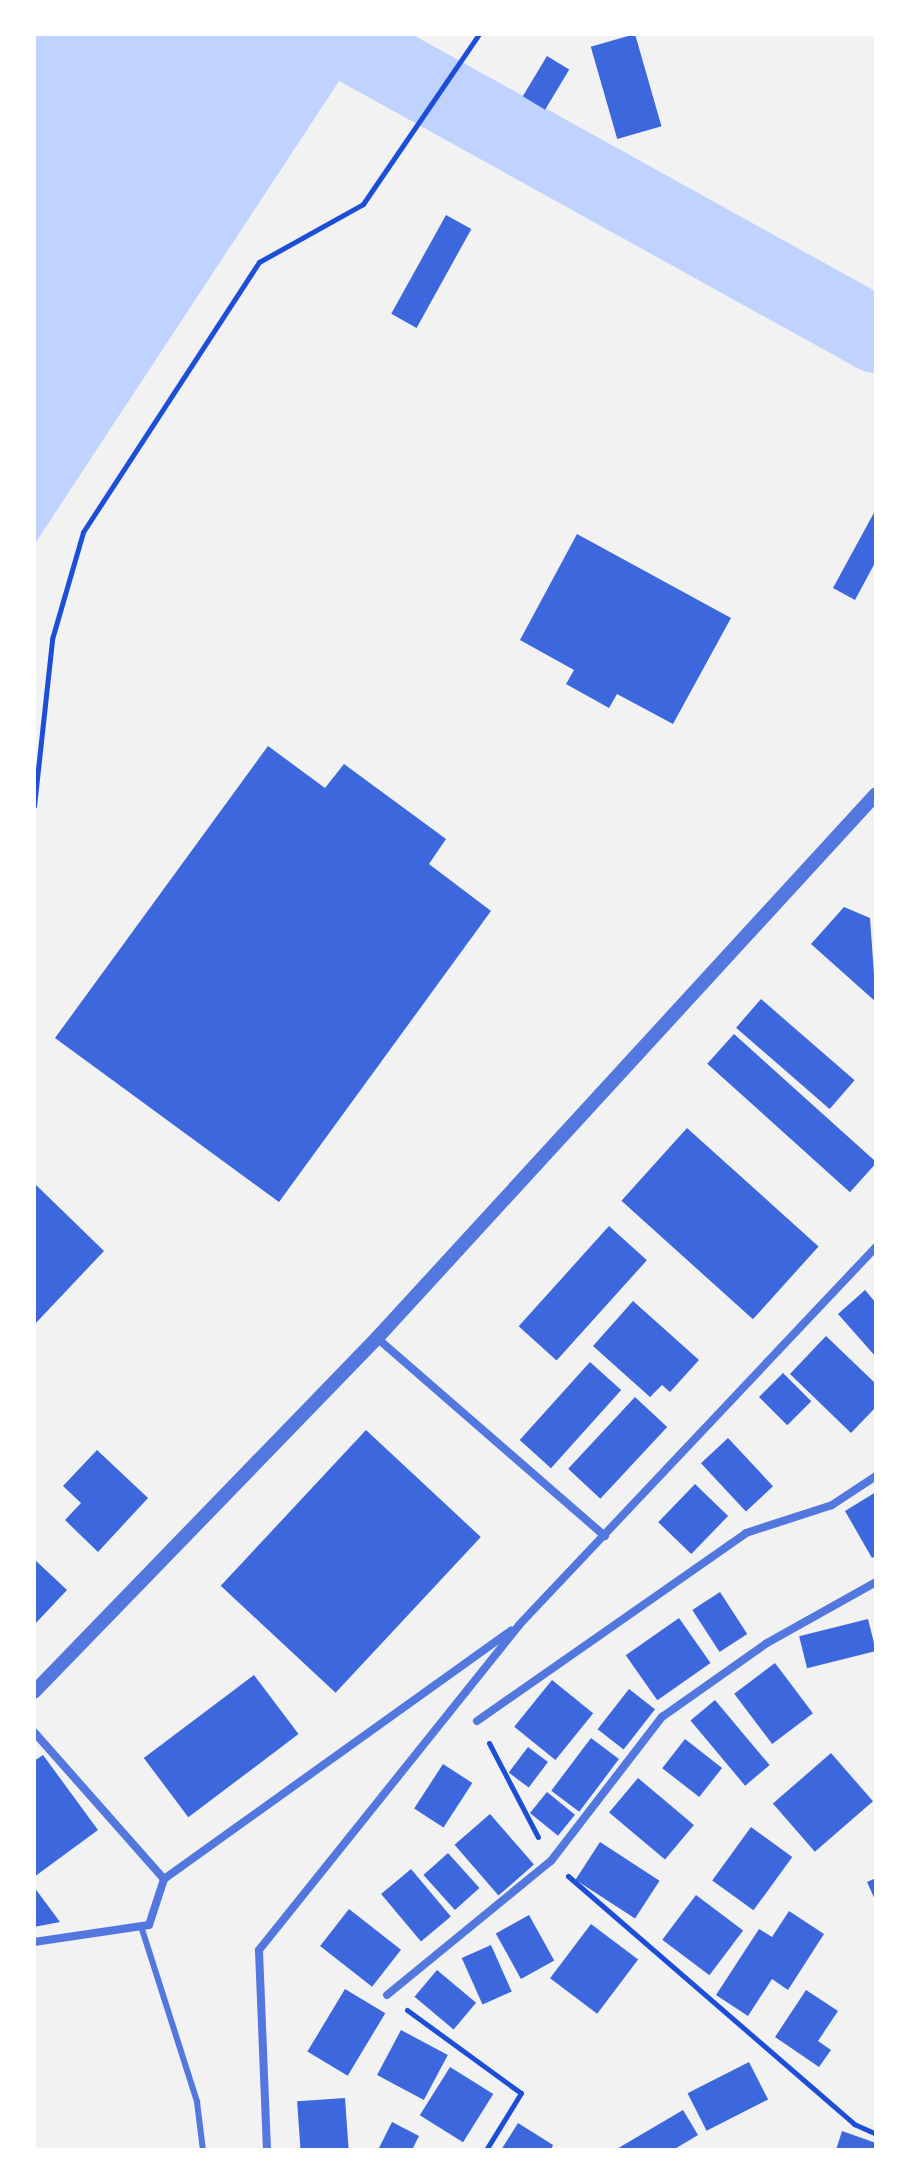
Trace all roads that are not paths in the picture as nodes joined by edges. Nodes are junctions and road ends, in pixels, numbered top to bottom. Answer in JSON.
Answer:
{"nodes":[{"id":1,"x":876,"y":794,"type":"edge"},
{"id":2,"x":876,"y":1247,"type":"edge"},
{"id":3,"x":377,"y":1338,"type":"junction"},
{"id":4,"x":876,"y":1476,"type":"edge"},
{"id":5,"x":605,"y":1536,"type":"junction"},
{"id":6,"x":876,"y":1582,"type":"edge"},
{"id":7,"x":519,"y":1625,"type":"junction"},
{"id":8,"x":34,"y":1692,"type":"edge"},
{"id":9,"x":477,"y":1721,"type":"road end"},
{"id":10,"x":34,"y":1732,"type":"edge"},
{"id":11,"x":164,"y":1879,"type":"junction"},
{"id":12,"x":141,"y":1926,"type":"junction"},
{"id":13,"x":34,"y":1942,"type":"edge"},
{"id":14,"x":387,"y":1995,"type":"road end"},
{"id":15,"x":203,"y":2150,"type":"edge"},
{"id":16,"x":267,"y":2150,"type":"edge"}],
"edges":[{"from":1,"to":3,"type":"street"},
{"from":2,"to":5,"type":"street"},
{"from":3,"to":5,"type":"street"},
{"from":3,"to":8,"type":"street"},
{"from":4,"to":9,"type":"street"},
{"from":5,"to":7,"type":"street"},
{"from":6,"to":14,"type":"street"},
{"from":7,"to":11,"type":"street"},
{"from":7,"to":16,"type":"street"},
{"from":10,"to":11,"type":"street"},
{"from":11,"to":12,"type":"street"},
{"from":12,"to":13,"type":"street"},
{"from":12,"to":15,"type":"lane"}]}
